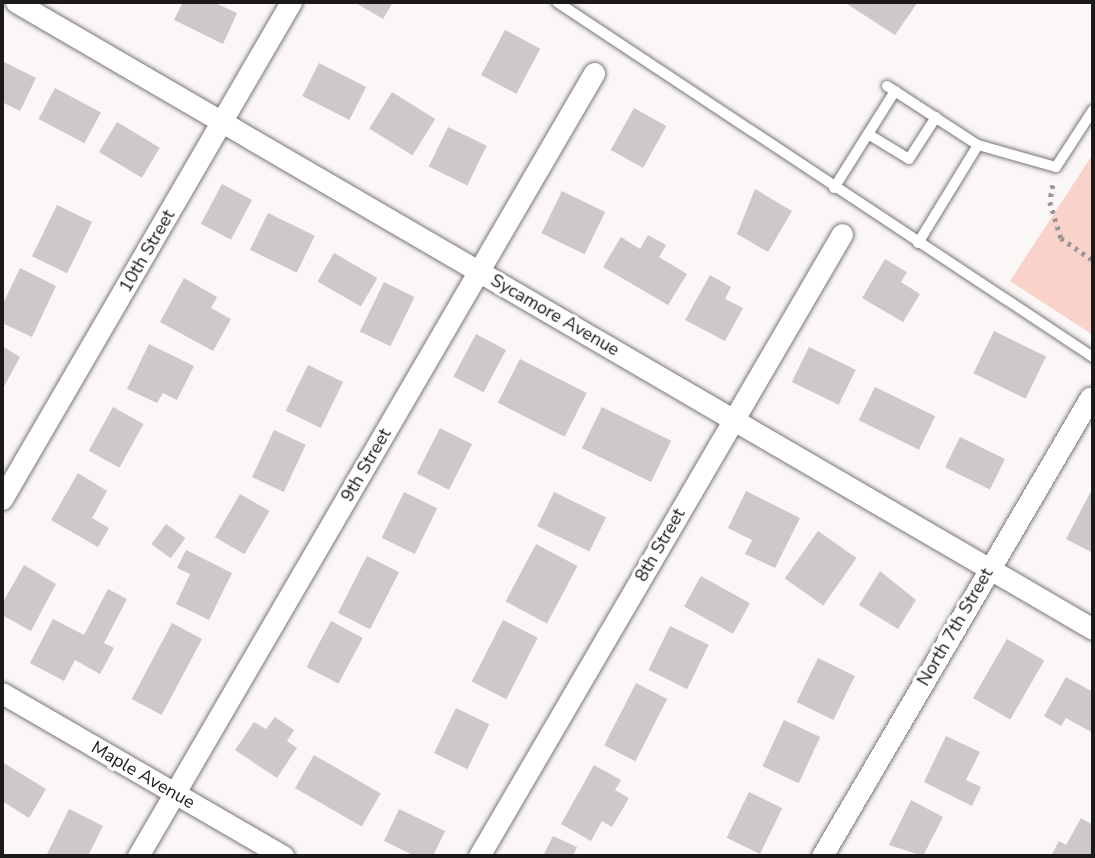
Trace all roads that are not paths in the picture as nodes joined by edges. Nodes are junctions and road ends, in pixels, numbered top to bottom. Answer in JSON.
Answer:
{"nodes":[{"id":1,"x":16,"y":2,"type":"edge"},
{"id":2,"x":291,"y":2,"type":"edge"},
{"id":3,"x":557,"y":2,"type":"edge"},
{"id":4,"x":594,"y":73,"type":"dead end"},
{"id":5,"x":1093,"y":110,"type":"edge"},
{"id":6,"x":936,"y":117,"type":"junction"},
{"id":7,"x":221,"y":122,"type":"junction"},
{"id":8,"x":868,"y":134,"type":"junction"},
{"id":9,"x":978,"y":145,"type":"junction"},
{"id":10,"x":834,"y":187,"type":"junction"},
{"id":11,"x":842,"y":234,"type":"dead end"},
{"id":12,"x":918,"y":243,"type":"junction"},
{"id":13,"x":478,"y":270,"type":"junction"},
{"id":14,"x":1093,"y":357,"type":"edge"},
{"id":15,"x":1090,"y":398,"type":"dead end"},
{"id":16,"x":733,"y":419,"type":"junction"},
{"id":17,"x":2,"y":499,"type":"edge"},
{"id":18,"x":989,"y":569,"type":"junction"},
{"id":19,"x":1093,"y":629,"type":"edge"},
{"id":20,"x":2,"y":693,"type":"edge"},
{"id":21,"x":174,"y":793,"type":"junction"},
{"id":22,"x":138,"y":856,"type":"edge"},
{"id":23,"x":284,"y":856,"type":"edge"},
{"id":24,"x":479,"y":856,"type":"edge"},
{"id":25,"x":822,"y":856,"type":"edge"}],
"edges":[{"from":1,"to":7,"type":"street","name":"Sycamore Avenue"},
{"from":2,"to":7,"type":"street","name":"10th Street"},
{"from":3,"to":10,"type":"lane"},
{"from":4,"to":13,"type":"street","name":"9th Street"},
{"from":5,"to":9,"type":"lane"},
{"from":6,"to":8,"type":"lane"},
{"from":6,"to":8,"type":"lane"},
{"from":6,"to":9,"type":"lane"},
{"from":7,"to":13,"type":"street","name":"Sycamore Avenue"},
{"from":7,"to":17,"type":"street","name":"10th Street"},
{"from":8,"to":10,"type":"lane"},
{"from":9,"to":12,"type":"lane"},
{"from":10,"to":12,"type":"lane"},
{"from":11,"to":16,"type":"street","name":"8th Street"},
{"from":12,"to":14,"type":"lane"},
{"from":13,"to":16,"type":"street","name":"Sycamore Avenue"},
{"from":13,"to":21,"type":"street","name":"9th Street"},
{"from":15,"to":18,"type":"street","name":"North 7th Street"},
{"from":16,"to":18,"type":"street","name":"Sycamore Avenue"},
{"from":16,"to":24,"type":"street","name":"8th Street"},
{"from":18,"to":19,"type":"street","name":"Sycamore Avenue"},
{"from":18,"to":25,"type":"street","name":"North 7th Street"},
{"from":20,"to":21,"type":"street","name":"Maple Avenue"},
{"from":21,"to":22,"type":"street","name":"9th Street"},
{"from":21,"to":23,"type":"street","name":"Maple Avenue"}]}
